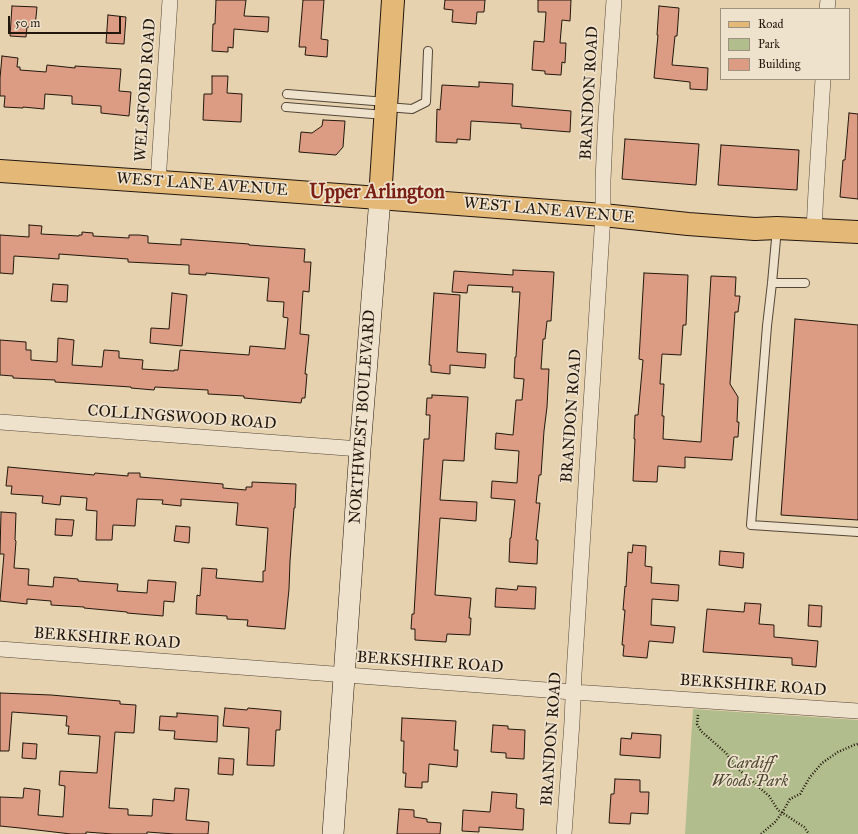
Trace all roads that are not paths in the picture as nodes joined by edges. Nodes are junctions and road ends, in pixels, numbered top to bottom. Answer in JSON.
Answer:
{"nodes":[{"id":1,"x":170,"y":0,"type":"edge"},
{"id":2,"x":393,"y":0,"type":"edge"},
{"id":3,"x":614,"y":0,"type":"edge"},
{"id":4,"x":428,"y":51,"type":"dead end"},
{"id":5,"x":823,"y":80,"type":"edge"},
{"id":6,"x":287,"y":94,"type":"dead end"},
{"id":7,"x":286,"y":107,"type":"dead end"},
{"id":8,"x":386,"y":108,"type":"junction"},
{"id":9,"x":0,"y":171,"type":"edge"},
{"id":10,"x":158,"y":182,"type":"junction"},
{"id":11,"x":380,"y":198,"type":"junction"},
{"id":12,"x":603,"y":215,"type":"junction"},
{"id":13,"x":777,"y":228,"type":"junction"},
{"id":14,"x":814,"y":230,"type":"junction"},
{"id":15,"x":858,"y":232,"type":"edge"},
{"id":16,"x":772,"y":283,"type":"junction"},
{"id":17,"x":805,"y":283,"type":"dead end"},
{"id":18,"x":0,"y":422,"type":"edge"},
{"id":19,"x":360,"y":449,"type":"junction"},
{"id":20,"x":858,"y":532,"type":"edge"},
{"id":21,"x":0,"y":649,"type":"edge"},
{"id":22,"x":345,"y":675,"type":"junction"},
{"id":23,"x":573,"y":692,"type":"junction"},
{"id":24,"x":858,"y":711,"type":"edge"},
{"id":25,"x":333,"y":834,"type":"edge"},
{"id":26,"x":564,"y":834,"type":"edge"}],
"edges":[{"from":1,"to":10,"type":"street","name":"WELSFORD ROAD"},
{"from":2,"to":8,"type":"main road","name":"NORTHWEST BOULEVARD"},
{"from":3,"to":12,"type":"street","name":"BRANDON ROAD"},
{"from":4,"to":8,"type":"lane"},
{"from":5,"to":14,"type":"street"},
{"from":6,"to":8,"type":"lane"},
{"from":7,"to":8,"type":"lane"},
{"from":8,"to":11,"type":"main road","name":"NORTHWEST BOULEVARD"},
{"from":9,"to":10,"type":"main road","name":"WEST LANE AVENUE"},
{"from":10,"to":11,"type":"main road","name":"WEST LANE AVENUE"},
{"from":11,"to":12,"type":"main road","name":"WEST LANE AVENUE"},
{"from":11,"to":19,"type":"main road","name":"NORTHWEST BOULEVARD"},
{"from":12,"to":13,"type":"main road","name":"WEST LANE AVENUE"},
{"from":12,"to":23,"type":"street","name":"BRANDON ROAD"},
{"from":13,"to":14,"type":"main road","name":"WEST LANE AVENUE"},
{"from":13,"to":16,"type":"lane"},
{"from":14,"to":15,"type":"main road","name":"WEST LANE AVENUE"},
{"from":16,"to":17,"type":"lane"},
{"from":16,"to":20,"type":"lane"},
{"from":18,"to":19,"type":"street","name":"COLLINGSWOOD ROAD"},
{"from":19,"to":22,"type":"main road","name":"NORTHWEST BOULEVARD"},
{"from":21,"to":22,"type":"street","name":"BERKSHIRE ROAD"},
{"from":22,"to":23,"type":"street","name":"BERKSHIRE ROAD"},
{"from":22,"to":25,"type":"main road","name":"NORTHWEST BOULEVARD"},
{"from":23,"to":24,"type":"street","name":"BERKSHIRE ROAD"},
{"from":23,"to":26,"type":"street","name":"BRANDON ROAD"}]}
